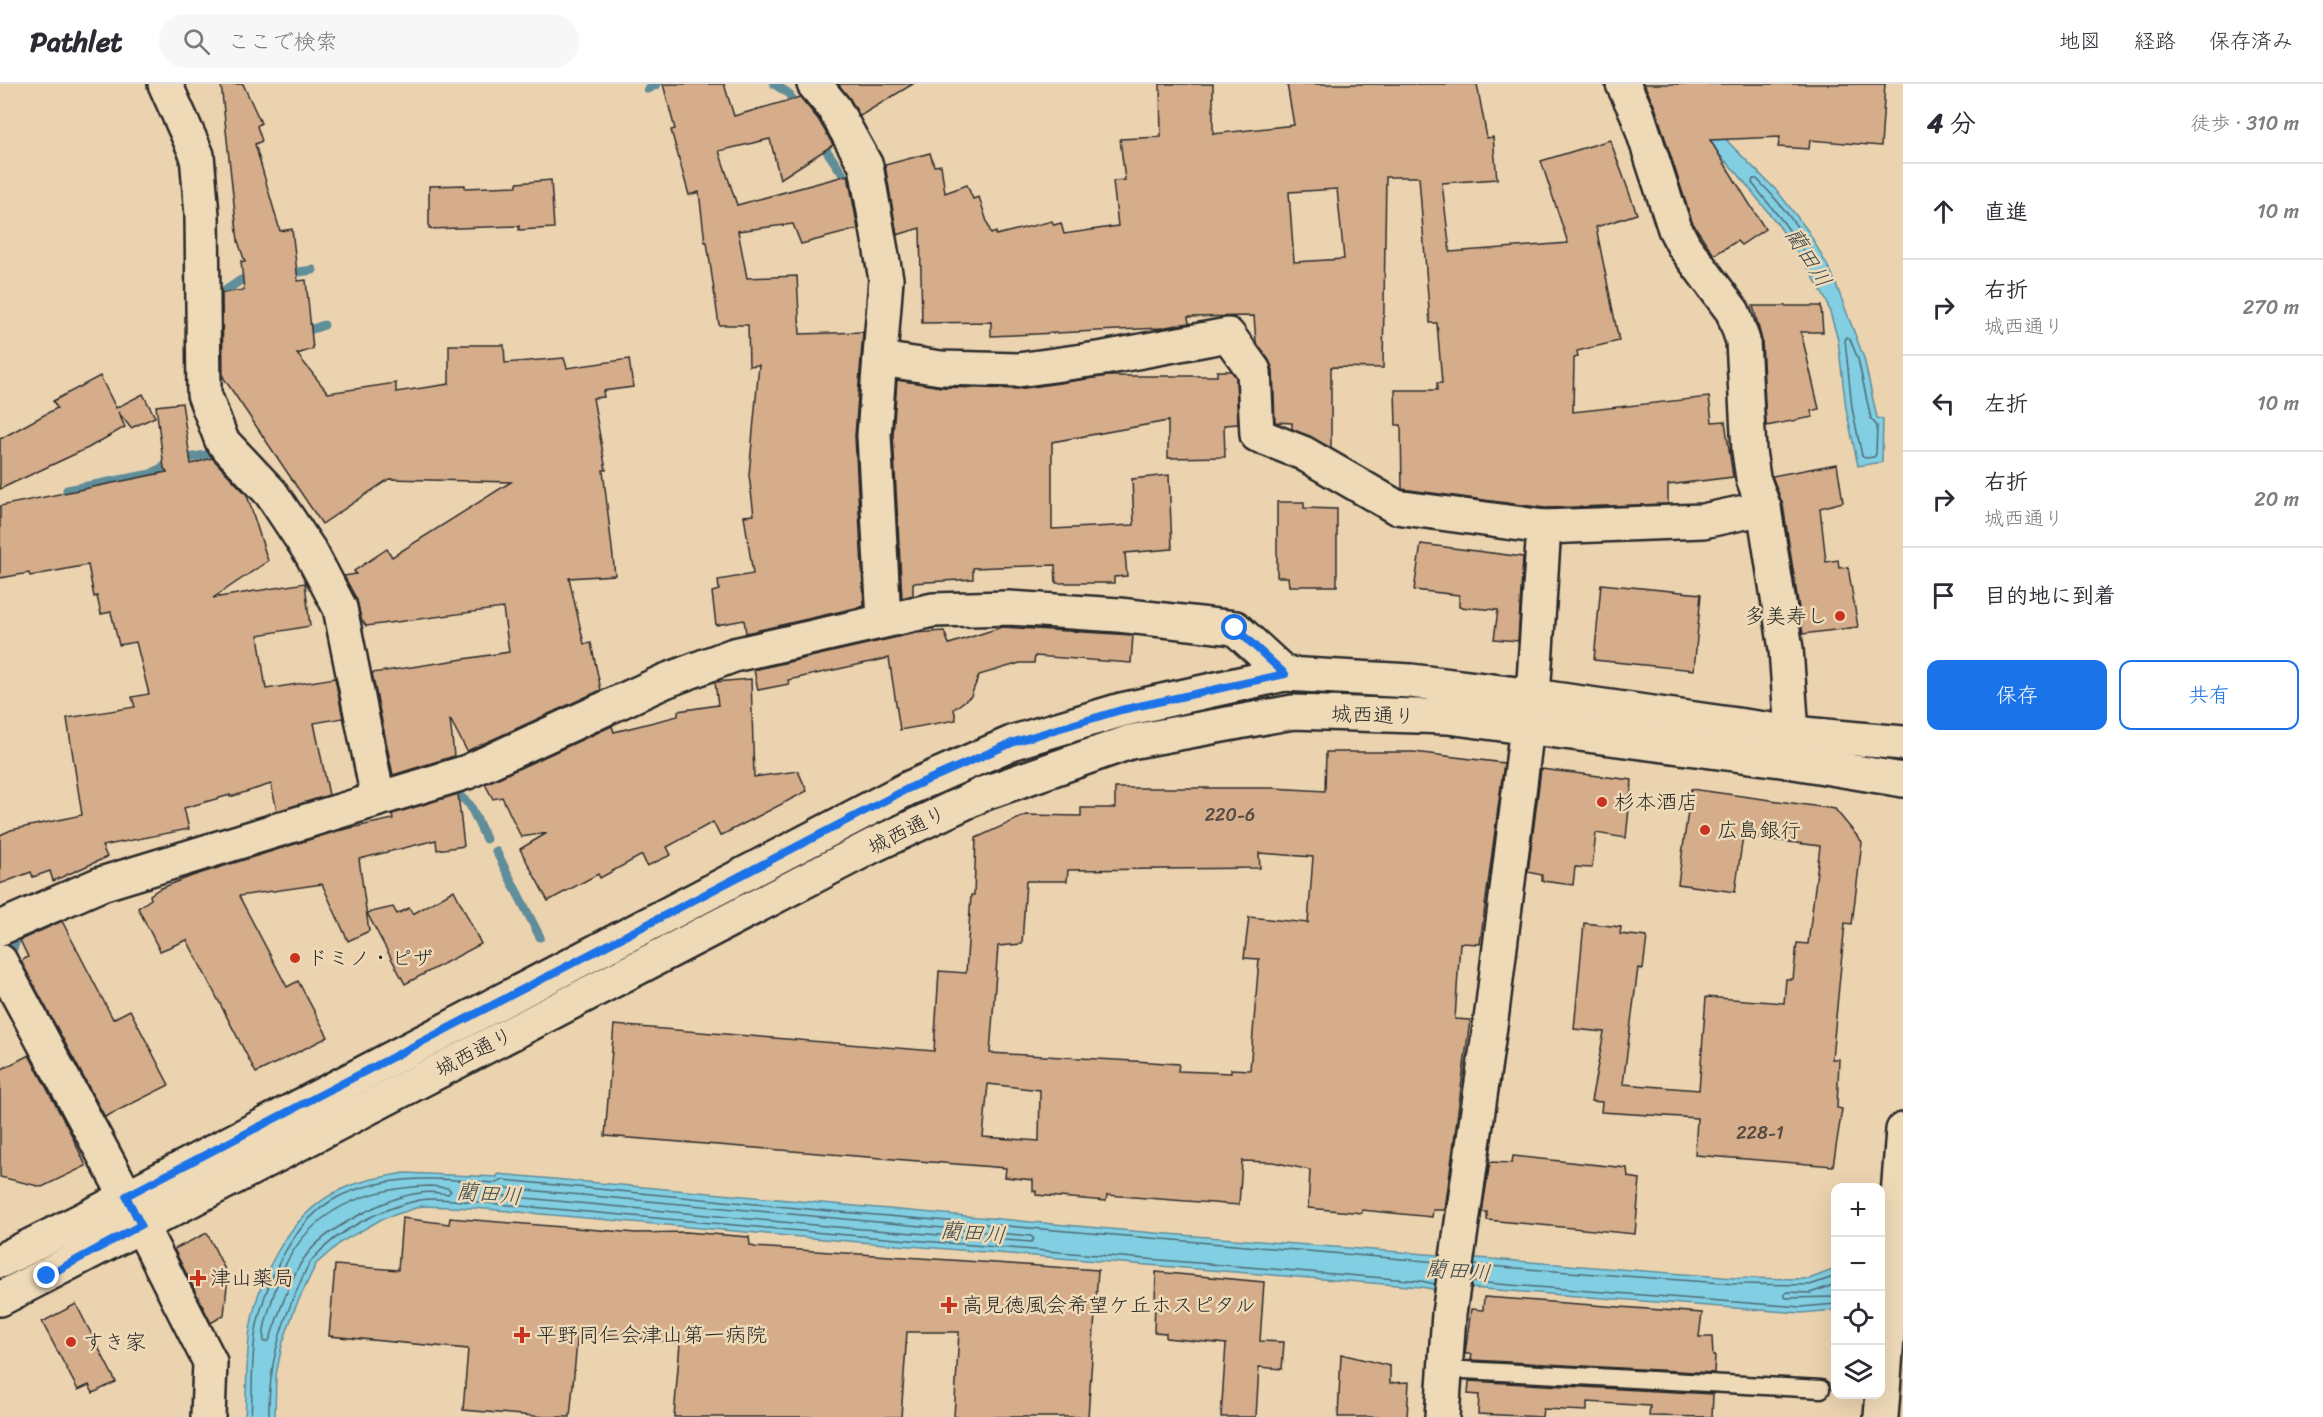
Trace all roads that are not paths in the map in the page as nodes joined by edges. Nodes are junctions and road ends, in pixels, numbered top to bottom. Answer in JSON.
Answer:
{"nodes":[{"id":1,"x":165,"y":84,"type":"edge"},
{"id":2,"x":814,"y":84,"type":"edge"},
{"id":3,"x":1623,"y":84,"type":"edge"},
{"id":4,"x":880,"y":359,"type":"junction"},
{"id":5,"x":1764,"y":508,"type":"junction"},
{"id":6,"x":1544,"y":527,"type":"junction"},
{"id":7,"x":884,"y":620,"type":"junction"},
{"id":8,"x":1285,"y":674,"type":"junction"},
{"id":9,"x":1530,"y":711,"type":"junction"},
{"id":10,"x":1903,"y":743,"type":"edge"},
{"id":11,"x":1790,"y":747,"type":"junction"},
{"id":12,"x":1903,"y":780,"type":"edge"},
{"id":13,"x":378,"y":798,"type":"junction"},
{"id":14,"x":0,"y":928,"type":"edge"},
{"id":15,"x":0,"y":961,"type":"edge"},
{"id":16,"x":1903,"y":1130,"type":"edge"},
{"id":17,"x":126,"y":1196,"type":"junction"},
{"id":18,"x":141,"y":1225,"type":"junction"},
{"id":19,"x":0,"y":1261,"type":"edge"},
{"id":20,"x":0,"y":1299,"type":"edge"},
{"id":21,"x":1445,"y":1370,"type":"junction"},
{"id":22,"x":1821,"y":1389,"type":"dead end"},
{"id":23,"x":208,"y":1417,"type":"edge"},
{"id":24,"x":1442,"y":1417,"type":"edge"},
{"id":25,"x":1881,"y":1417,"type":"edge"}],
"edges":[{"from":1,"to":13,"type":"street"},
{"from":2,"to":4,"type":"street"},
{"from":3,"to":5,"type":"street"},
{"from":4,"to":6,"type":"street"},
{"from":4,"to":7,"type":"street"},
{"from":5,"to":6,"type":"street"},
{"from":5,"to":11,"type":"street"},
{"from":6,"to":9,"type":"street"},
{"from":7,"to":8,"type":"street"},
{"from":7,"to":13,"type":"street"},
{"from":8,"to":9,"type":"street","name":"城西通り"},
{"from":8,"to":17,"type":"street","name":"城西通り"},
{"from":9,"to":11,"type":"street","name":"城西通り"},
{"from":9,"to":18,"type":"street","name":"城西通り"},
{"from":9,"to":21,"type":"street"},
{"from":10,"to":11,"type":"street","name":"城西通り"},
{"from":11,"to":12,"type":"street","name":"城西通り"},
{"from":13,"to":14,"type":"street"},
{"from":15,"to":17,"type":"street"},
{"from":16,"to":25,"type":"street"},
{"from":17,"to":18,"type":"street"},
{"from":17,"to":19,"type":"street","name":"城西通り"},
{"from":18,"to":20,"type":"street","name":"城西通り"},
{"from":18,"to":23,"type":"street"},
{"from":21,"to":22,"type":"lane"},
{"from":21,"to":24,"type":"street"}]}
